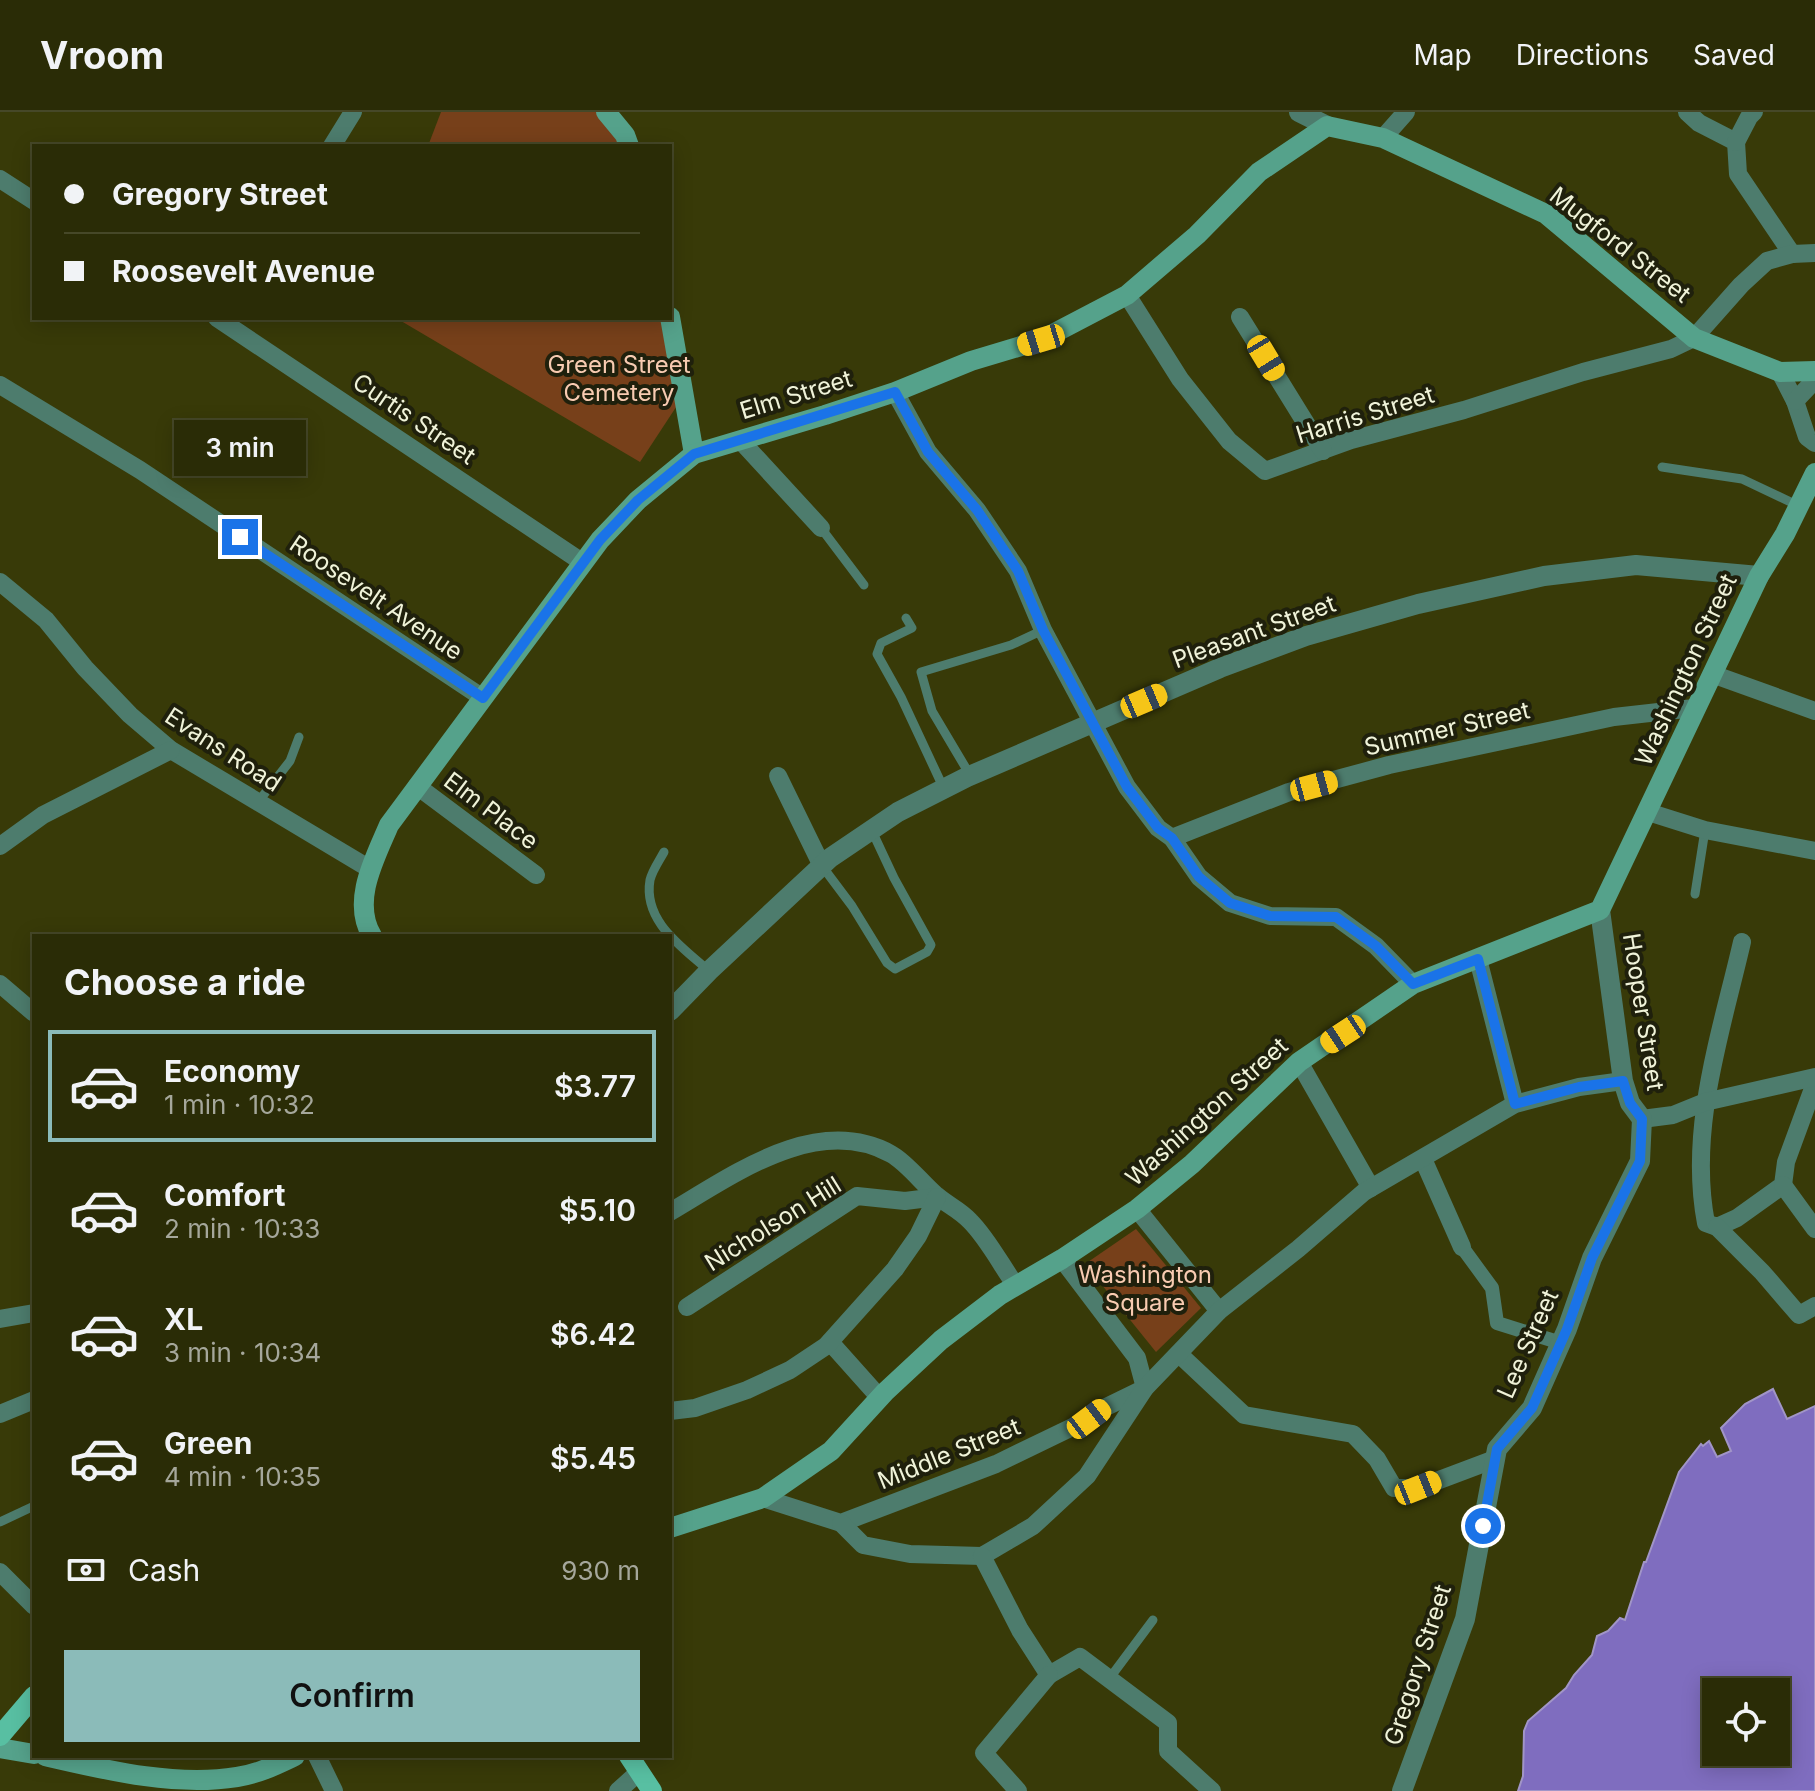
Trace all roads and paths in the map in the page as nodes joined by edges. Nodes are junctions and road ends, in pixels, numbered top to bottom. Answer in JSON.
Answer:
{"nodes":[{"id":1,"x":353,"y":112,"type":"edge"},
{"id":2,"x":606,"y":112,"type":"edge"},
{"id":3,"x":1299,"y":112,"type":"edge"},
{"id":4,"x":1406,"y":112,"type":"edge"},
{"id":5,"x":1687,"y":112,"type":"edge"},
{"id":6,"x":1754,"y":112,"type":"edge"},
{"id":7,"x":1327,"y":126,"type":"junction"},
{"id":8,"x":1383,"y":138,"type":"junction"},
{"id":9,"x":1736,"y":142,"type":"junction"},
{"id":10,"x":333,"y":144,"type":"edge"},
{"id":11,"x":628,"y":144,"type":"edge"},
{"id":12,"x":0,"y":179,"type":"edge"},
{"id":13,"x":32,"y":200,"type":"edge"},
{"id":14,"x":1815,"y":253,"type":"edge"},
{"id":15,"x":1792,"y":254,"type":"junction"},
{"id":16,"x":1127,"y":295,"type":"junction"},
{"id":17,"x":1240,"y":317,"type":"dead end"},
{"id":18,"x":220,"y":320,"type":"edge"},
{"id":19,"x":671,"y":320,"type":"edge"},
{"id":20,"x":1694,"y":338,"type":"junction"},
{"id":21,"x":1815,"y":371,"type":"edge"},
{"id":22,"x":1780,"y":372,"type":"junction"},
{"id":23,"x":1815,"y":380,"type":"edge"},
{"id":24,"x":0,"y":385,"type":"edge"},
{"id":25,"x":895,"y":392,"type":"junction"},
{"id":26,"x":1795,"y":401,"type":"junction"},
{"id":27,"x":740,"y":440,"type":"junction"},
{"id":28,"x":1815,"y":443,"type":"edge"},
{"id":29,"x":1323,"y":451,"type":"junction"},
{"id":30,"x":694,"y":454,"type":"junction"},
{"id":31,"x":1662,"y":467,"type":"dead end"},
{"id":32,"x":1815,"y":473,"type":"edge"},
{"id":33,"x":1799,"y":506,"type":"junction"},
{"id":34,"x":821,"y":528,"type":"joint"},
{"id":35,"x":582,"y":562,"type":"junction"},
{"id":36,"x":1759,"y":576,"type":"junction"},
{"id":37,"x":0,"y":582,"type":"edge"},
{"id":38,"x":864,"y":585,"type":"dead end"},
{"id":39,"x":906,"y":618,"type":"dead end"},
{"id":40,"x":1043,"y":630,"type":"junction"},
{"id":41,"x":1712,"y":674,"type":"junction"},
{"id":42,"x":483,"y":698,"type":"junction"},
{"id":43,"x":1694,"y":708,"type":"junction"},
{"id":44,"x":1815,"y":711,"type":"edge"},
{"id":45,"x":1093,"y":723,"type":"junction"},
{"id":46,"x":299,"y":737,"type":"dead end"},
{"id":47,"x":171,"y":750,"type":"junction"},
{"id":48,"x":778,"y":776,"type":"dead end"},
{"id":49,"x":970,"y":776,"type":"junction"},
{"id":50,"x":417,"y":786,"type":"junction"},
{"id":51,"x":944,"y":789,"type":"junction"},
{"id":52,"x":258,"y":802,"type":"junction"},
{"id":53,"x":1648,"y":812,"type":"junction"},
{"id":54,"x":871,"y":830,"type":"junction"},
{"id":55,"x":1705,"y":830,"type":"junction"},
{"id":56,"x":1172,"y":838,"type":"junction"},
{"id":57,"x":0,"y":846,"type":"edge"},
{"id":58,"x":1815,"y":851,"type":"edge"},
{"id":59,"x":664,"y":852,"type":"dead end"},
{"id":60,"x":822,"y":866,"type":"junction"},
{"id":61,"x":370,"y":869,"type":"junction"},
{"id":62,"x":536,"y":875,"type":"dead end"},
{"id":63,"x":1695,"y":894,"type":"dead end"},
{"id":64,"x":1600,"y":910,"type":"junction"},
{"id":65,"x":364,"y":933,"type":"edge"},
{"id":66,"x":670,"y":934,"type":"edge"},
{"id":67,"x":672,"y":937,"type":"edge"},
{"id":68,"x":1742,"y":942,"type":"dead end"},
{"id":69,"x":1478,"y":959,"type":"junction"},
{"id":70,"x":709,"y":971,"type":"junction"},
{"id":71,"x":0,"y":984,"type":"edge"},
{"id":72,"x":1413,"y":984,"type":"junction"},
{"id":73,"x":672,"y":1009,"type":"edge"},
{"id":74,"x":32,"y":1011,"type":"edge"},
{"id":75,"x":1299,"y":1062,"type":"junction"},
{"id":76,"x":1815,"y":1080,"type":"edge"},
{"id":77,"x":1623,"y":1081,"type":"junction"},
{"id":78,"x":1705,"y":1102,"type":"junction"},
{"id":79,"x":1515,"y":1104,"type":"junction"},
{"id":80,"x":1642,"y":1119,"type":"junction"},
{"id":81,"x":1423,"y":1159,"type":"junction"},
{"id":82,"x":1783,"y":1185,"type":"junction"},
{"id":83,"x":1371,"y":1188,"type":"junction"},
{"id":84,"x":937,"y":1197,"type":"junction"},
{"id":85,"x":1137,"y":1209,"type":"junction"},
{"id":86,"x":672,"y":1211,"type":"edge"},
{"id":87,"x":1711,"y":1225,"type":"junction"},
{"id":88,"x":1815,"y":1229,"type":"edge"},
{"id":89,"x":1462,"y":1247,"type":"joint"},
{"id":90,"x":1062,"y":1259,"type":"junction"},
{"id":91,"x":1016,"y":1286,"type":"junction"},
{"id":92,"x":1815,"y":1306,"type":"edge"},
{"id":93,"x":687,"y":1307,"type":"dead end"},
{"id":94,"x":1219,"y":1311,"type":"junction"},
{"id":95,"x":32,"y":1313,"type":"edge"},
{"id":96,"x":0,"y":1319,"type":"edge"},
{"id":97,"x":830,"y":1342,"type":"junction"},
{"id":98,"x":1561,"y":1343,"type":"junction"},
{"id":99,"x":1179,"y":1354,"type":"junction"},
{"id":100,"x":1145,"y":1388,"type":"junction"},
{"id":101,"x":880,"y":1398,"type":"junction"},
{"id":102,"x":32,"y":1401,"type":"edge"},
{"id":103,"x":672,"y":1411,"type":"edge"},
{"id":104,"x":0,"y":1414,"type":"edge"},
{"id":105,"x":1495,"y":1459,"type":"junction"},
{"id":106,"x":763,"y":1498,"type":"junction"},
{"id":107,"x":32,"y":1507,"type":"edge"},
{"id":108,"x":0,"y":1522,"type":"edge"},
{"id":109,"x":841,"y":1523,"type":"junction"},
{"id":110,"x":672,"y":1527,"type":"edge"},
{"id":111,"x":982,"y":1556,"type":"junction"},
{"id":112,"x":0,"y":1572,"type":"edge"},
{"id":113,"x":32,"y":1604,"type":"edge"},
{"id":114,"x":1153,"y":1620,"type":"dead end"},
{"id":115,"x":1049,"y":1675,"type":"junction"},
{"id":116,"x":1109,"y":1679,"type":"junction"},
{"id":117,"x":32,"y":1698,"type":"edge"},
{"id":118,"x":0,"y":1736,"type":"edge"},
{"id":119,"x":0,"y":1748,"type":"edge"},
{"id":120,"x":32,"y":1754,"type":"edge"},
{"id":121,"x":55,"y":1758,"type":"edge"},
{"id":122,"x":291,"y":1758,"type":"edge"},
{"id":123,"x":318,"y":1758,"type":"edge"},
{"id":124,"x":634,"y":1764,"type":"edge"},
{"id":125,"x":237,"y":1784,"type":"edge"},
{"id":126,"x":334,"y":1791,"type":"edge"},
{"id":127,"x":618,"y":1791,"type":"edge"},
{"id":128,"x":652,"y":1791,"type":"edge"},
{"id":129,"x":1018,"y":1791,"type":"edge"},
{"id":130,"x":1212,"y":1791,"type":"edge"},
{"id":131,"x":1402,"y":1791,"type":"edge"}],
"edges":[{"from":1,"to":10,"type":"street"},
{"from":2,"to":11,"type":"main road"},
{"from":3,"to":7,"type":"street"},
{"from":4,"to":8,"type":"street"},
{"from":5,"to":9,"type":"street"},
{"from":6,"to":9,"type":"street"},
{"from":7,"to":8,"type":"main road"},
{"from":7,"to":16,"type":"main road","name":"Elm Street"},
{"from":8,"to":20,"type":"main road","name":"Mugford Street"},
{"from":9,"to":15,"type":"street"},
{"from":12,"to":13,"type":"street"},
{"from":14,"to":15,"type":"street"},
{"from":15,"to":20,"type":"street"},
{"from":16,"to":25,"type":"main road","name":"Elm Street"},
{"from":16,"to":29,"type":"street","name":"Harris Street"},
{"from":17,"to":29,"type":"street"},
{"from":18,"to":35,"type":"street","name":"Curtis Street"},
{"from":19,"to":30,"type":"main road"},
{"from":20,"to":22,"type":"main road","name":"Mugford Street"},
{"from":20,"to":29,"type":"street","name":"Harris Street"},
{"from":21,"to":22,"type":"main road"},
{"from":22,"to":26,"type":"street"},
{"from":23,"to":26,"type":"street"},
{"from":24,"to":42,"type":"street","name":"Roosevelt Avenue"},
{"from":25,"to":27,"type":"main road","name":"Elm Street"},
{"from":25,"to":40,"type":"street"},
{"from":26,"to":28,"type":"street"},
{"from":27,"to":30,"type":"main road","name":"Elm Street"},
{"from":27,"to":34,"type":"street"},
{"from":30,"to":35,"type":"main road","name":"Elm Street"},
{"from":31,"to":33,"type":"lane"},
{"from":32,"to":33,"type":"main road","name":"Washington Street"},
{"from":33,"to":36,"type":"main road","name":"Washington Street"},
{"from":34,"to":38,"type":"lane"},
{"from":35,"to":42,"type":"main road","name":"Elm Street"},
{"from":36,"to":41,"type":"main road","name":"Washington Street"},
{"from":36,"to":45,"type":"street","name":"Pleasant Street"},
{"from":37,"to":47,"type":"street","name":"Evans Road"},
{"from":39,"to":51,"type":"lane"},
{"from":40,"to":45,"type":"street"},
{"from":40,"to":49,"type":"lane"},
{"from":41,"to":43,"type":"main road","name":"Washington Street"},
{"from":41,"to":44,"type":"street"},
{"from":42,"to":50,"type":"main road","name":"Elm Street"},
{"from":43,"to":53,"type":"main road","name":"Washington Street"},
{"from":43,"to":56,"type":"street","name":"Summer Street"},
{"from":45,"to":49,"type":"street","name":"Pleasant Street"},
{"from":45,"to":56,"type":"street"},
{"from":46,"to":52,"type":"lane"},
{"from":47,"to":52,"type":"street","name":"Evans Road"},
{"from":47,"to":57,"type":"street"},
{"from":48,"to":60,"type":"street"},
{"from":49,"to":51,"type":"street","name":"Pleasant Street"},
{"from":50,"to":61,"type":"main road","name":"Elm Street"},
{"from":50,"to":62,"type":"street","name":"Elm Place"},
{"from":51,"to":54,"type":"street","name":"Pleasant Street"},
{"from":52,"to":61,"type":"street","name":"Evans Road"},
{"from":53,"to":55,"type":"street"},
{"from":53,"to":64,"type":"main road","name":"Washington Street"},
{"from":54,"to":60,"type":"street","name":"Pleasant Street"},
{"from":54,"to":60,"type":"lane"},
{"from":55,"to":58,"type":"street"},
{"from":55,"to":63,"type":"lane"},
{"from":56,"to":72,"type":"street"},
{"from":59,"to":66,"type":"lane"},
{"from":60,"to":70,"type":"street","name":"Pleasant Street"},
{"from":61,"to":65,"type":"main road","name":"Elm Street"},
{"from":64,"to":69,"type":"main road","name":"Washington Street"},
{"from":64,"to":77,"type":"street","name":"Hooper Street"},
{"from":67,"to":70,"type":"lane"},
{"from":68,"to":78,"type":"street"},
{"from":69,"to":72,"type":"main road","name":"Washington Street"},
{"from":69,"to":79,"type":"street"},
{"from":70,"to":73,"type":"street","name":"Pleasant Street"},
{"from":71,"to":74,"type":"street"},
{"from":72,"to":75,"type":"main road","name":"Washington Street"},
{"from":75,"to":83,"type":"street"},
{"from":75,"to":85,"type":"main road","name":"Washington Street"},
{"from":76,"to":78,"type":"street"},
{"from":76,"to":82,"type":"street"},
{"from":77,"to":79,"type":"street"},
{"from":77,"to":80,"type":"street","name":"Hooper Street"},
{"from":78,"to":80,"type":"street"},
{"from":78,"to":87,"type":"street"},
{"from":79,"to":81,"type":"street"},
{"from":80,"to":98,"type":"street","name":"Lee Street"},
{"from":81,"to":83,"type":"street"},
{"from":81,"to":89,"type":"street"},
{"from":82,"to":87,"type":"street"},
{"from":82,"to":88,"type":"street"},
{"from":83,"to":94,"type":"street"},
{"from":84,"to":86,"type":"street"},
{"from":84,"to":91,"type":"street"},
{"from":84,"to":93,"type":"street","name":"Nicholson Hill"},
{"from":84,"to":97,"type":"street"},
{"from":85,"to":90,"type":"main road","name":"Washington Street"},
{"from":85,"to":94,"type":"street"},
{"from":87,"to":92,"type":"street"},
{"from":89,"to":98,"type":"street"},
{"from":90,"to":91,"type":"main road","name":"Washington Street"},
{"from":90,"to":100,"type":"street"},
{"from":91,"to":101,"type":"main road","name":"Washington Street"},
{"from":94,"to":99,"type":"street"},
{"from":95,"to":96,"type":"street"},
{"from":97,"to":101,"type":"street"},
{"from":97,"to":103,"type":"street"},
{"from":98,"to":105,"type":"street","name":"Lee Street"},
{"from":99,"to":100,"type":"street"},
{"from":99,"to":105,"type":"street"},
{"from":100,"to":109,"type":"street","name":"Middle Street"},
{"from":100,"to":111,"type":"street"},
{"from":101,"to":106,"type":"main road","name":"Washington Street"},
{"from":102,"to":104,"type":"street"},
{"from":105,"to":131,"type":"street","name":"Gregory Street"},
{"from":106,"to":109,"type":"street"},
{"from":106,"to":110,"type":"main road","name":"Washington Street"},
{"from":107,"to":108,"type":"lane"},
{"from":109,"to":111,"type":"street"},
{"from":111,"to":115,"type":"street"},
{"from":112,"to":113,"type":"street"},
{"from":114,"to":116,"type":"lane"},
{"from":115,"to":116,"type":"street"},
{"from":115,"to":129,"type":"street"},
{"from":116,"to":130,"type":"street"},
{"from":117,"to":118,"type":"main road"},
{"from":119,"to":120,"type":"main road"},
{"from":121,"to":125,"type":"main road"},
{"from":122,"to":125,"type":"main road"},
{"from":123,"to":126,"type":"street"},
{"from":124,"to":127,"type":"street"},
{"from":124,"to":128,"type":"main road"}]}
